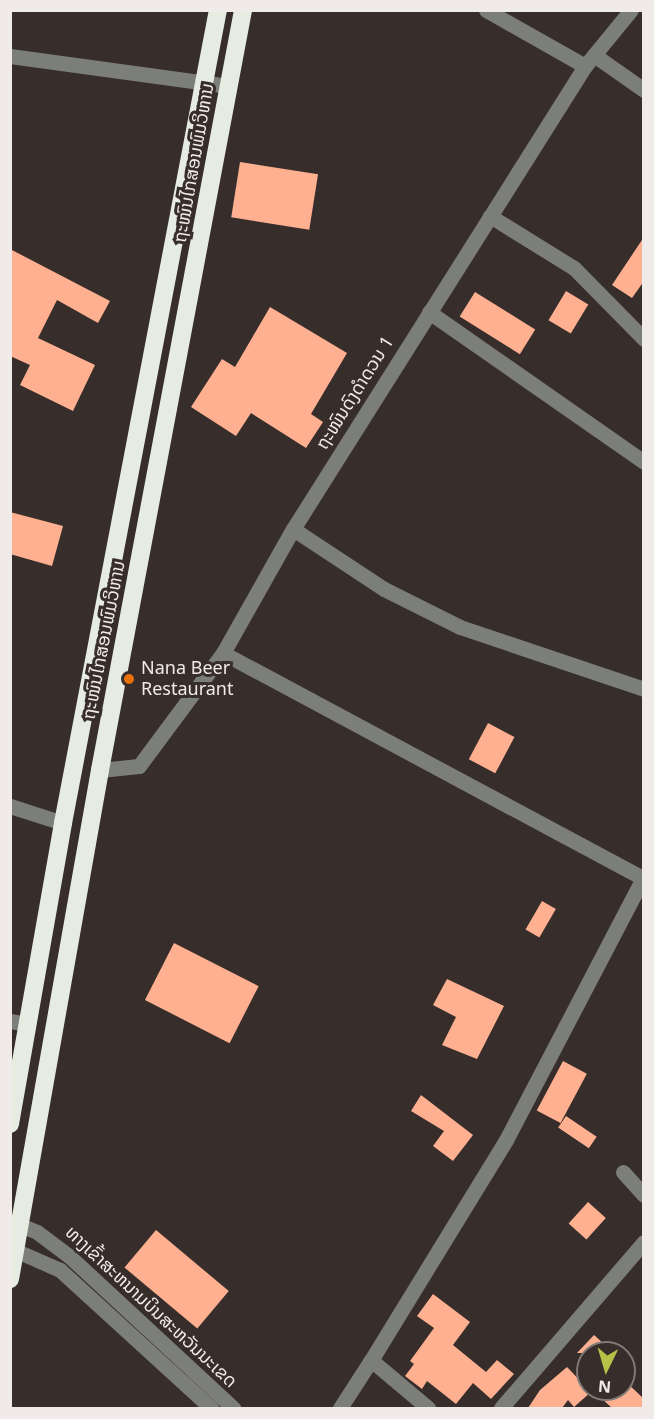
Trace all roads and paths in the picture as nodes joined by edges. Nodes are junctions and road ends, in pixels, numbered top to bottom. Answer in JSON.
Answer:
{"nodes":[{"id":1,"x":218,"y":10,"type":"edge"},
{"id":2,"x":243,"y":10,"type":"edge"},
{"id":3,"x":486,"y":10,"type":"edge"},
{"id":4,"x":631,"y":10,"type":"edge"},
{"id":5,"x":10,"y":56,"type":"edge"},
{"id":6,"x":590,"y":60,"type":"junction"},
{"id":7,"x":204,"y":81,"type":"junction"},
{"id":8,"x":229,"y":86,"type":"junction"},
{"id":9,"x":644,"y":90,"type":"edge"},
{"id":10,"x":490,"y":216,"type":"junction"},
{"id":11,"x":429,"y":312,"type":"junction"},
{"id":12,"x":644,"y":339,"type":"edge"},
{"id":13,"x":644,"y":462,"type":"edge"},
{"id":14,"x":292,"y":528,"type":"junction"},
{"id":15,"x":223,"y":653,"type":"junction"},
{"id":16,"x":644,"y":690,"type":"edge"},
{"id":17,"x":100,"y":770,"type":"junction"},
{"id":18,"x":10,"y":806,"type":"edge"},
{"id":19,"x":63,"y":823,"type":"junction"},
{"id":20,"x":19,"y":1022,"type":"edge"},
{"id":21,"x":10,"y":1124,"type":"edge"},
{"id":22,"x":623,"y":1172,"type":"dead end"},
{"id":23,"x":644,"y":1196,"type":"edge"},
{"id":24,"x":15,"y":1222,"type":"edge"},
{"id":25,"x":644,"y":1242,"type":"edge"},
{"id":26,"x":13,"y":1249,"type":"edge"},
{"id":27,"x":10,"y":1279,"type":"edge"},
{"id":28,"x":371,"y":1360,"type":"junction"},
{"id":29,"x":211,"y":1408,"type":"edge"},
{"id":30,"x":233,"y":1408,"type":"edge"},
{"id":31,"x":340,"y":1408,"type":"edge"},
{"id":32,"x":428,"y":1408,"type":"edge"},
{"id":33,"x":501,"y":1408,"type":"edge"}],
"edges":[{"from":1,"to":7,"type":"highway","name":"ຖະໜົນໄກສອນພົມວິຫານ"},
{"from":2,"to":8,"type":"highway","name":"ຖະໜົນໄກສອນພົມວິຫານ"},
{"from":3,"to":6,"type":"street"},
{"from":4,"to":6,"type":"street","name":"ຖະໜົນດົງດຳດວນ 1"},
{"from":5,"to":7,"type":"street"},
{"from":6,"to":9,"type":"street"},
{"from":6,"to":10,"type":"street","name":"ຖະໜົນດົງດຳດວນ 1"},
{"from":7,"to":8,"type":"street"},
{"from":7,"to":19,"type":"highway","name":"ຖະໜົນໄກສອນພົມວິຫານ"},
{"from":8,"to":17,"type":"highway","name":"ຖະໜົນໄກສອນພົມວິຫານ"},
{"from":10,"to":11,"type":"street","name":"ຖະໜົນດົງດຳດວນ 1"},
{"from":10,"to":12,"type":"street"},
{"from":11,"to":13,"type":"street"},
{"from":11,"to":14,"type":"street","name":"ຖະໜົນດົງດຳດວນ 1"},
{"from":14,"to":15,"type":"street","name":"ຖະໜົນດົງດຳດວນ 1"},
{"from":14,"to":16,"type":"street"},
{"from":15,"to":17,"type":"street","name":"ຖະໜົນດົງດຳດວນ 1"},
{"from":15,"to":28,"type":"street"},
{"from":17,"to":24,"type":"highway","name":"ຖະໜົນໄກສອນພົມວິຫານ"},
{"from":18,"to":19,"type":"street"},
{"from":19,"to":20,"type":"highway","name":"ຖະໜົນໄກສອນພົມວິຫານ"},
{"from":20,"to":21,"type":"highway","name":"ຖະໜົນໄກສອນພົມວິຫານ"},
{"from":22,"to":23,"type":"street"},
{"from":24,"to":26,"type":"highway","name":"ຖະໜົນໄກສອນພົມວິຫານ"},
{"from":24,"to":30,"type":"street","name":"ທາງເຂົ້າສະຫນາມບິນສະຫວັນນະເຂດ"},
{"from":25,"to":33,"type":"street"},
{"from":26,"to":27,"type":"highway","name":"ຖະໜົນໄກສອນພົມວິຫານ"},
{"from":26,"to":29,"type":"street","name":"ທາງເຂົ້າສະຫນາມບິນສະຫວັນນະເຂດ"},
{"from":28,"to":31,"type":"street"},
{"from":28,"to":32,"type":"street"}]}
